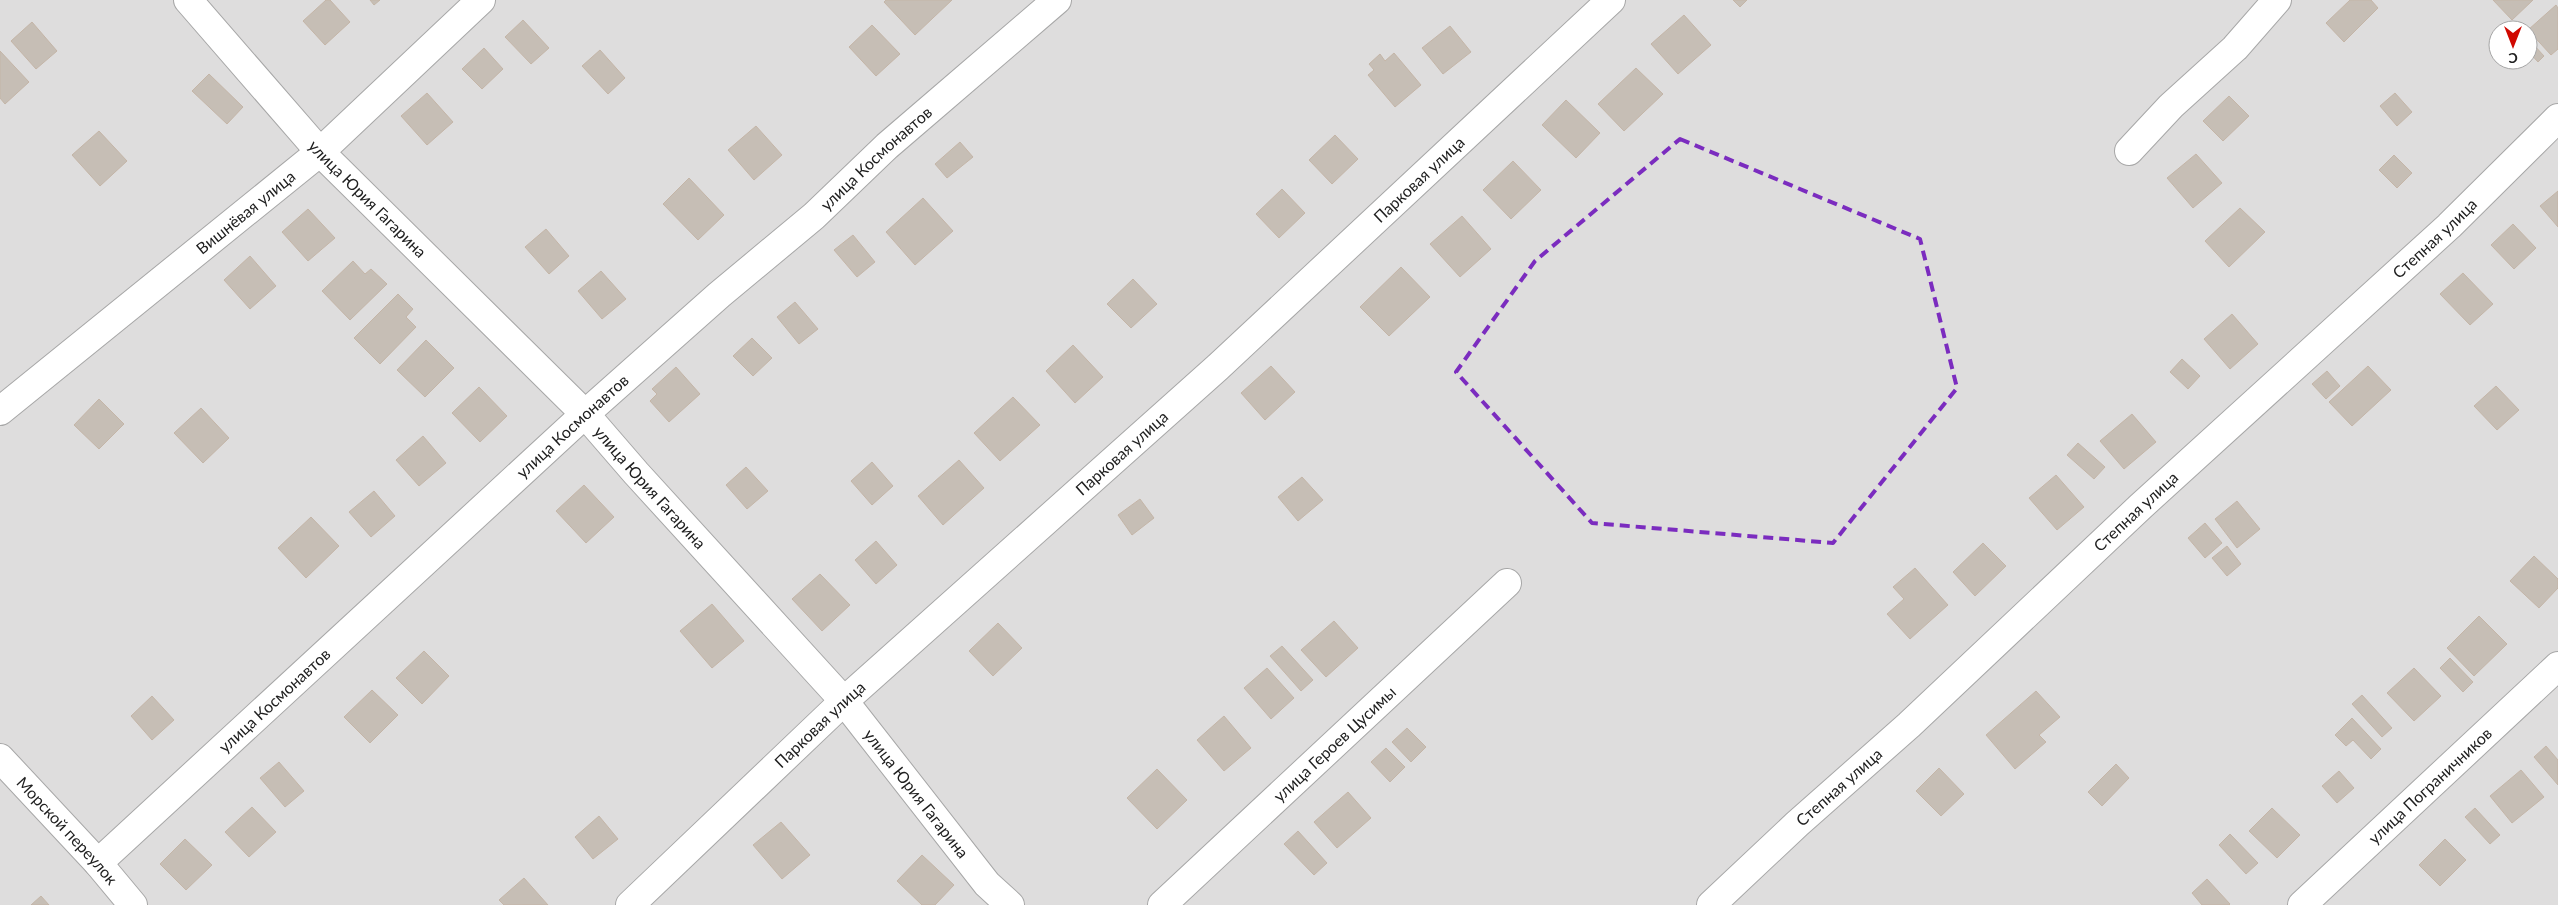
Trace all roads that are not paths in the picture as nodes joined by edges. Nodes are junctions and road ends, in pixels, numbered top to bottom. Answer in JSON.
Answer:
{"nodes":[{"id":1,"x":188,"y":0,"type":"edge"},
{"id":2,"x":481,"y":0,"type":"edge"},
{"id":3,"x":1057,"y":0,"type":"edge"},
{"id":4,"x":1611,"y":0,"type":"edge"},
{"id":5,"x":2277,"y":0,"type":"edge"},
{"id":6,"x":2558,"y":118,"type":"edge"},
{"id":7,"x":2129,"y":151,"type":"dead end"},
{"id":8,"x":320,"y":152,"type":"junction"},
{"id":9,"x":0,"y":411,"type":"edge"},
{"id":10,"x":585,"y":414,"type":"junction"},
{"id":11,"x":1508,"y":583,"type":"dead end"},
{"id":12,"x":2558,"y":666,"type":"edge"},
{"id":13,"x":844,"y":701,"type":"junction"},
{"id":14,"x":0,"y":758,"type":"edge"},
{"id":15,"x":98,"y":863,"type":"junction"},
{"id":16,"x":132,"y":905,"type":"edge"},
{"id":17,"x":630,"y":905,"type":"edge"},
{"id":18,"x":1010,"y":905,"type":"edge"},
{"id":19,"x":1162,"y":905,"type":"edge"},
{"id":20,"x":1711,"y":905,"type":"edge"},
{"id":21,"x":2302,"y":905,"type":"edge"}],
"edges":[{"from":1,"to":8,"type":"street","name":"улица Юрия Гагарина"},
{"from":2,"to":8,"type":"street","name":"Вишнёвая улица"},
{"from":3,"to":10,"type":"street","name":"улица Космонавтов"},
{"from":4,"to":13,"type":"street","name":"Парковая улица"},
{"from":5,"to":7,"type":"street"},
{"from":6,"to":20,"type":"street","name":"Степная улица"},
{"from":8,"to":9,"type":"street","name":"Вишнёвая улица"},
{"from":8,"to":10,"type":"street","name":"улица Юрия Гагарина"},
{"from":10,"to":13,"type":"street","name":"улица Юрия Гагарина"},
{"from":10,"to":15,"type":"street","name":"улица Космонавтов"},
{"from":11,"to":19,"type":"street","name":"улица Героев Цусимы"},
{"from":12,"to":21,"type":"street","name":"улица Пограничников"},
{"from":13,"to":17,"type":"street","name":"Парковая улица"},
{"from":13,"to":18,"type":"street","name":"улица Юрия Гагарина"},
{"from":14,"to":15,"type":"street","name":"Морской переулок"},
{"from":15,"to":16,"type":"street","name":"Морской переулок"}]}
